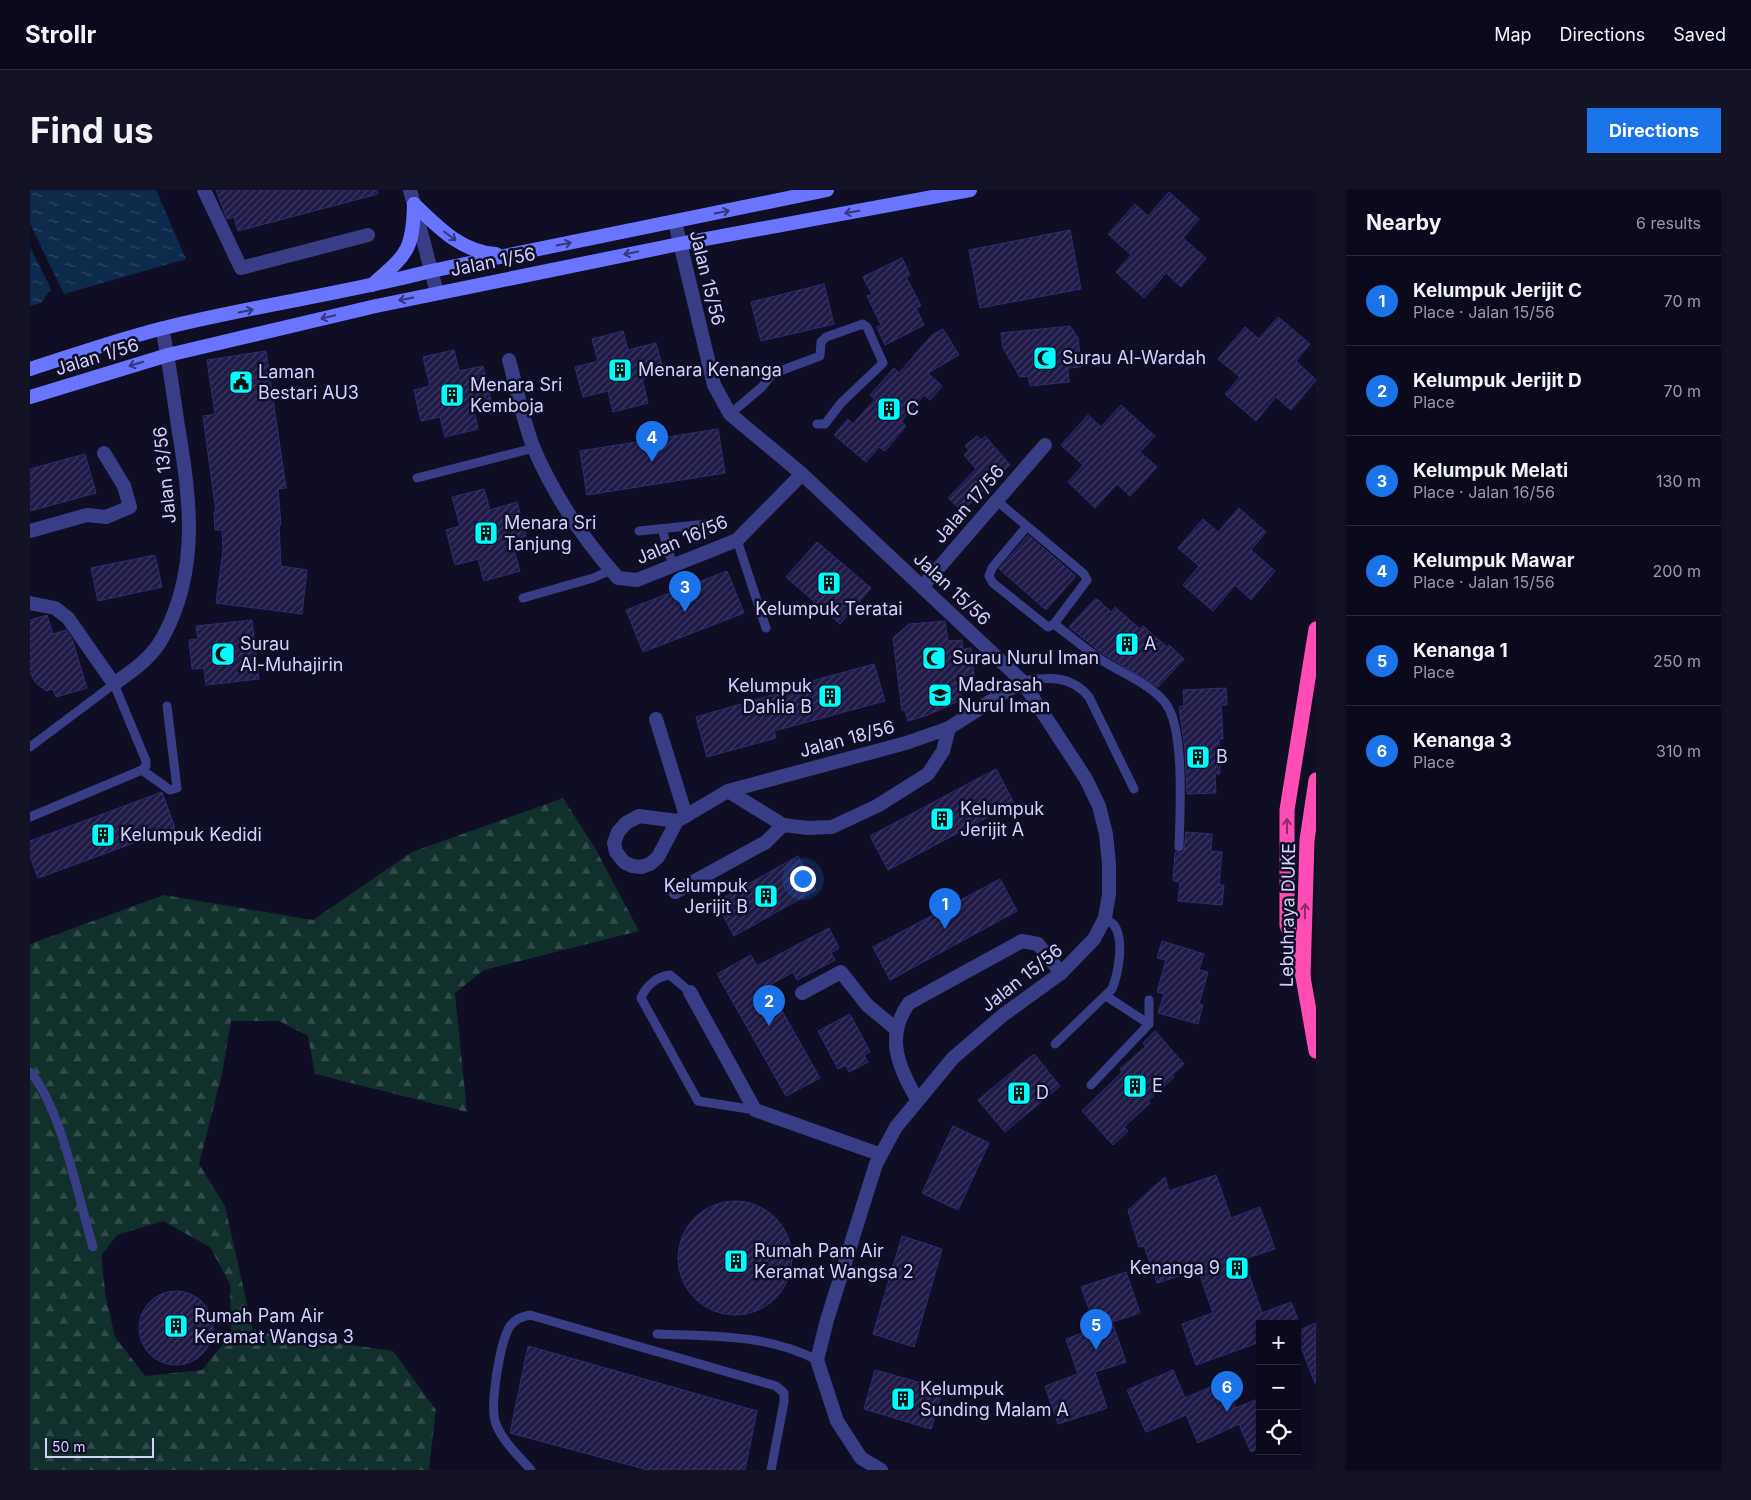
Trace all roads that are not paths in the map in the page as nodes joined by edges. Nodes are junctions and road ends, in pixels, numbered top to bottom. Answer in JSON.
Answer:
{"nodes":[{"id":1,"x":204,"y":190,"type":"edge"},
{"id":2,"x":827,"y":190,"type":"edge"},
{"id":3,"x":970,"y":190,"type":"edge"},
{"id":4,"x":412,"y":197,"type":"edge"},
{"id":5,"x":675,"y":222,"type":"junction"},
{"id":6,"x":368,"y":235,"type":"dead end"},
{"id":7,"x":679,"y":244,"type":"junction"},
{"id":8,"x":515,"y":255,"type":"junction"},
{"id":9,"x":430,"y":271,"type":"junction"},
{"id":10,"x":370,"y":287,"type":"junction"},
{"id":11,"x":437,"y":293,"type":"junction"},
{"id":12,"x":162,"y":328,"type":"junction"},
{"id":13,"x":168,"y":354,"type":"junction"},
{"id":14,"x":509,"y":360,"type":"dead end"},
{"id":15,"x":30,"y":369,"type":"edge"},
{"id":16,"x":30,"y":397,"type":"edge"},
{"id":17,"x":730,"y":414,"type":"junction"},
{"id":18,"x":817,"y":424,"type":"dead end"},
{"id":19,"x":1045,"y":445,"type":"dead end"},
{"id":20,"x":534,"y":448,"type":"junction"},
{"id":21,"x":104,"y":453,"type":"dead end"},
{"id":22,"x":802,"y":474,"type":"junction"},
{"id":23,"x":417,"y":478,"type":"dead end"},
{"id":24,"x":997,"y":500,"type":"junction"},
{"id":25,"x":707,"y":524,"type":"dead end"},
{"id":26,"x":1027,"y":526,"type":"junction"},
{"id":27,"x":662,"y":529,"type":"junction"},
{"id":28,"x":30,"y":531,"type":"edge"},
{"id":29,"x":639,"y":531,"type":"dead end"},
{"id":30,"x":737,"y":540,"type":"junction"},
{"id":31,"x":673,"y":566,"type":"junction"},
{"id":32,"x":611,"y":570,"type":"junction"},
{"id":33,"x":922,"y":586,"type":"junction"},
{"id":34,"x":523,"y":598,"type":"dead end"},
{"id":35,"x":30,"y":603,"type":"edge"},
{"id":36,"x":1054,"y":624,"type":"junction"},
{"id":37,"x":766,"y":628,"type":"dead end"},
{"id":38,"x":1316,"y":629,"type":"edge"},
{"id":39,"x":1022,"y":681,"type":"junction"},
{"id":40,"x":114,"y":684,"type":"junction"},
{"id":41,"x":167,"y":706,"type":"dead end"},
{"id":42,"x":656,"y":719,"type":"dead end"},
{"id":43,"x":948,"y":728,"type":"junction"},
{"id":44,"x":30,"y":747,"type":"edge"},
{"id":45,"x":142,"y":770,"type":"junction"},
{"id":46,"x":1316,"y":780,"type":"edge"},
{"id":47,"x":1134,"y":789,"type":"dead end"},
{"id":48,"x":728,"y":791,"type":"junction"},
{"id":49,"x":30,"y":817,"type":"edge"},
{"id":50,"x":681,"y":818,"type":"junction"},
{"id":51,"x":783,"y":825,"type":"junction"},
{"id":52,"x":1179,"y":847,"type":"dead end"},
{"id":53,"x":675,"y":892,"type":"dead end"},
{"id":54,"x":1105,"y":918,"type":"junction"},
{"id":55,"x":1061,"y":973,"type":"junction"},
{"id":56,"x":1303,"y":977,"type":"junction"},
{"id":57,"x":690,"y":992,"type":"joint"},
{"id":58,"x":802,"y":992,"type":"dead end"},
{"id":59,"x":1106,"y":996,"type":"junction"},
{"id":60,"x":1149,"y":1000,"type":"dead end"},
{"id":61,"x":1149,"y":1024,"type":"junction"},
{"id":62,"x":896,"y":1029,"type":"junction"},
{"id":63,"x":1055,"y":1044,"type":"dead end"},
{"id":64,"x":1316,"y":1051,"type":"edge"},
{"id":65,"x":30,"y":1072,"type":"edge"},
{"id":66,"x":1091,"y":1085,"type":"dead end"},
{"id":67,"x":918,"y":1098,"type":"junction"},
{"id":68,"x":755,"y":1110,"type":"junction"},
{"id":69,"x":880,"y":1154,"type":"junction"},
{"id":70,"x":93,"y":1247,"type":"dead end"},
{"id":71,"x":657,"y":1334,"type":"dead end"},
{"id":72,"x":817,"y":1360,"type":"junction"},
{"id":73,"x":872,"y":1468,"type":"edge"},
{"id":74,"x":531,"y":1470,"type":"edge"},
{"id":75,"x":772,"y":1470,"type":"edge"}],
"edges":[{"from":1,"to":6,"type":"street"},
{"from":5,"to":2,"type":"main road","name":"Jalan 1/56","one_way":true},
{"from":3,"to":7,"type":"main road","name":"Jalan 1/56","one_way":true},
{"from":4,"to":8,"type":"main road","one_way":true},
{"from":4,"to":9,"type":"street"},
{"from":4,"to":10,"type":"main road"},
{"from":5,"to":7,"type":"street","name":"Jalan 15/56"},
{"from":8,"to":5,"type":"main road","name":"Jalan 1/56","one_way":true},
{"from":7,"to":11,"type":"main road","name":"Jalan 1/56","one_way":true},
{"from":7,"to":17,"type":"street","name":"Jalan 15/56"},
{"from":8,"to":9,"type":"main road","name":"Jalan 1/56"},
{"from":9,"to":10,"type":"main road","name":"Jalan 1/56"},
{"from":9,"to":11,"type":"street"},
{"from":12,"to":10,"type":"main road","name":"Jalan 1/56","one_way":true},
{"from":11,"to":13,"type":"main road","name":"Jalan 1/56","one_way":true},
{"from":12,"to":13,"type":"street","name":"Jalan 13/56"},
{"from":12,"to":15,"type":"main road","name":"Jalan 1/56"},
{"from":13,"to":16,"type":"main road","name":"Jalan 1/56","one_way":true},
{"from":13,"to":40,"type":"street","name":"Jalan 13/56"},
{"from":14,"to":20,"type":"street","name":"Jalan 16/56"},
{"from":17,"to":18,"type":"lane"},
{"from":17,"to":22,"type":"street","name":"Jalan 15/56"},
{"from":19,"to":24,"type":"street","name":"Jalan 17/56"},
{"from":20,"to":23,"type":"lane"},
{"from":20,"to":32,"type":"street","name":"Jalan 16/56"},
{"from":21,"to":28,"type":"street"},
{"from":22,"to":30,"type":"street","name":"Jalan 16/56"},
{"from":22,"to":33,"type":"street","name":"Jalan 15/56"},
{"from":24,"to":26,"type":"lane"},
{"from":24,"to":33,"type":"street","name":"Jalan 17/56"},
{"from":25,"to":27,"type":"lane"},
{"from":26,"to":36,"type":"lane"},
{"from":26,"to":36,"type":"lane"},
{"from":27,"to":29,"type":"lane"},
{"from":27,"to":31,"type":"lane"},
{"from":30,"to":31,"type":"street","name":"Jalan 16/56"},
{"from":30,"to":37,"type":"lane"},
{"from":31,"to":32,"type":"street","name":"Jalan 16/56"},
{"from":32,"to":34,"type":"lane"},
{"from":33,"to":39,"type":"street","name":"Jalan 15/56"},
{"from":35,"to":40,"type":"street"},
{"from":36,"to":52,"type":"lane"},
{"from":56,"to":38,"type":"highway","one_way":true},
{"from":39,"to":43,"type":"street","name":"Jalan 18/56"},
{"from":39,"to":47,"type":"lane"},
{"from":39,"to":54,"type":"street","name":"Jalan 15/56"},
{"from":40,"to":44,"type":"lane"},
{"from":40,"to":45,"type":"lane"},
{"from":41,"to":45,"type":"lane"},
{"from":42,"to":50,"type":"street"},
{"from":43,"to":48,"type":"street","name":"Jalan 18/56"},
{"from":43,"to":51,"type":"street"},
{"from":45,"to":49,"type":"lane"},
{"from":56,"to":46,"type":"highway","name":"Lebuhraya DUKE","one_way":true},
{"from":48,"to":50,"type":"street","name":"Jalan 18/56"},
{"from":48,"to":51,"type":"street"},
{"from":50,"to":50,"type":"street"},
{"from":51,"to":53,"type":"street"},
{"from":54,"to":55,"type":"street","name":"Jalan 15/56"},
{"from":54,"to":59,"type":"lane"},
{"from":55,"to":62,"type":"street"},
{"from":55,"to":67,"type":"street","name":"Jalan 15/56"},
{"from":56,"to":64,"type":"highway","name":"Lebuhraya DUKE"},
{"from":57,"to":68,"type":"street"},
{"from":57,"to":68,"type":"lane"},
{"from":58,"to":62,"type":"street"},
{"from":59,"to":61,"type":"lane"},
{"from":59,"to":63,"type":"lane"},
{"from":60,"to":61,"type":"lane"},
{"from":61,"to":66,"type":"lane"},
{"from":62,"to":67,"type":"street"},
{"from":65,"to":70,"type":"lane"},
{"from":67,"to":69,"type":"street","name":"Jalan 15/56"},
{"from":68,"to":69,"type":"street"},
{"from":69,"to":72,"type":"street","name":"Jalan 15/56"},
{"from":71,"to":72,"type":"lane"},
{"from":72,"to":73,"type":"street"},
{"from":74,"to":75,"type":"lane"}]}
